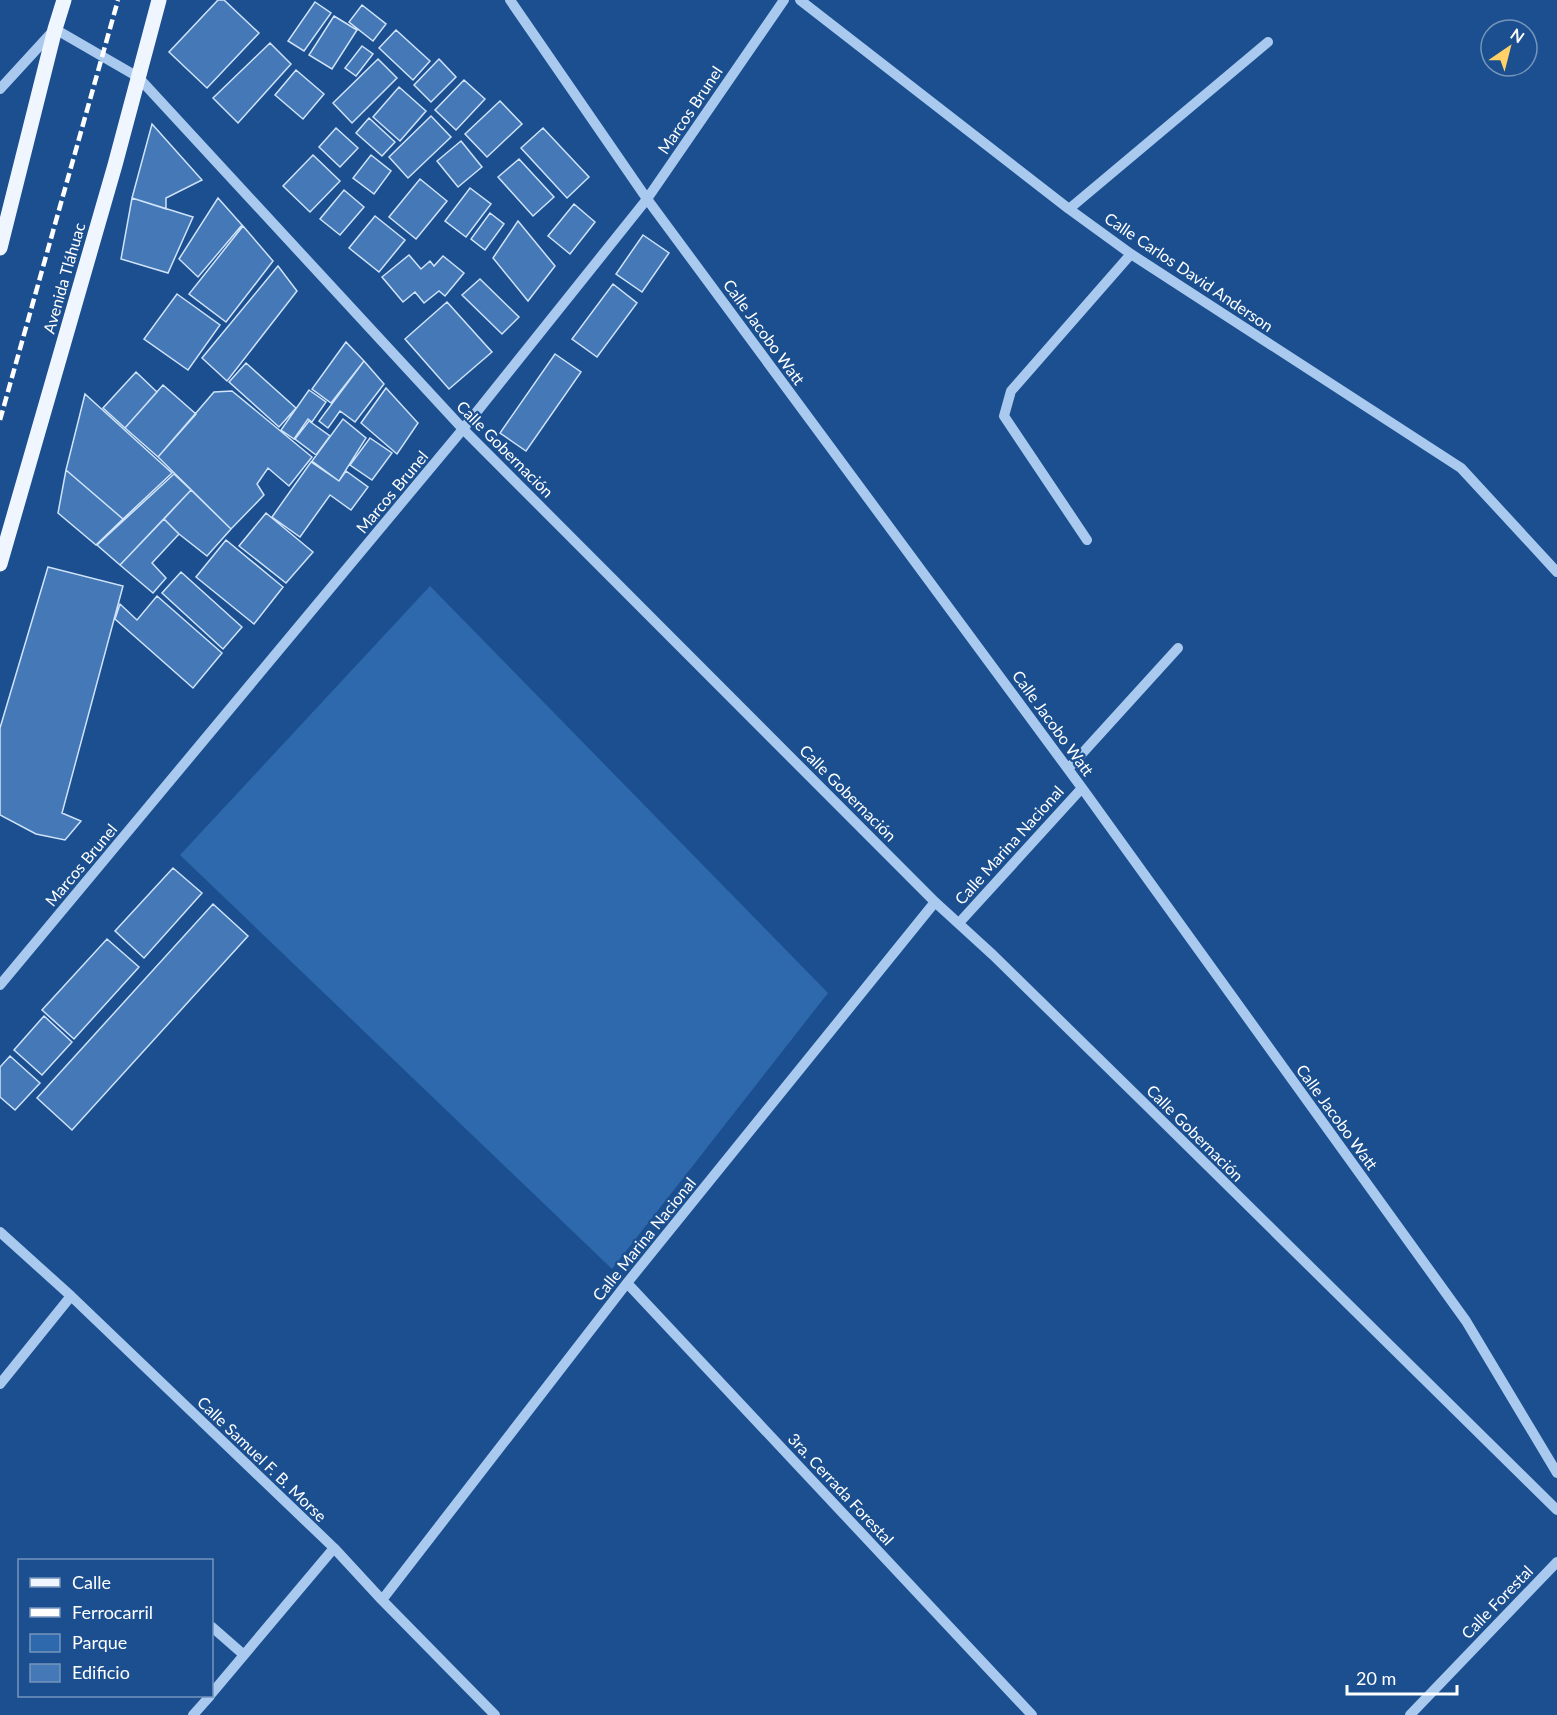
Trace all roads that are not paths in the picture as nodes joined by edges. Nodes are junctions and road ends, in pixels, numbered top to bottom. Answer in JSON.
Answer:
{"nodes":[{"id":1,"x":64,"y":0,"type":"edge"},
{"id":2,"x":159,"y":0,"type":"edge"},
{"id":3,"x":510,"y":0,"type":"edge"},
{"id":4,"x":783,"y":0,"type":"edge"},
{"id":5,"x":800,"y":0,"type":"edge"},
{"id":6,"x":55,"y":29,"type":"junction"},
{"id":7,"x":1268,"y":42,"type":"dead end"},
{"id":8,"x":138,"y":77,"type":"junction"},
{"id":9,"x":0,"y":89,"type":"edge"},
{"id":10,"x":647,"y":200,"type":"junction"},
{"id":11,"x":1069,"y":209,"type":"junction"},
{"id":12,"x":0,"y":248,"type":"edge"},
{"id":13,"x":1131,"y":254,"type":"junction"},
{"id":14,"x":463,"y":429,"type":"junction"},
{"id":15,"x":1087,"y":540,"type":"dead end"},
{"id":16,"x":0,"y":564,"type":"edge"},
{"id":17,"x":1557,"y":572,"type":"edge"},
{"id":18,"x":1178,"y":648,"type":"dead end"},
{"id":19,"x":1068,"y":769,"type":"junction"},
{"id":20,"x":1082,"y":788,"type":"junction"},
{"id":21,"x":935,"y":902,"type":"junction"},
{"id":22,"x":959,"y":923,"type":"junction"},
{"id":23,"x":0,"y":985,"type":"edge"},
{"id":24,"x":0,"y":1232,"type":"edge"},
{"id":25,"x":627,"y":1282,"type":"junction"},
{"id":26,"x":71,"y":1296,"type":"junction"},
{"id":27,"x":0,"y":1384,"type":"edge"},
{"id":28,"x":1557,"y":1473,"type":"edge"},
{"id":29,"x":1557,"y":1510,"type":"edge"},
{"id":30,"x":334,"y":1548,"type":"junction"},
{"id":31,"x":1557,"y":1562,"type":"edge"},
{"id":32,"x":382,"y":1600,"type":"junction"},
{"id":33,"x":213,"y":1628,"type":"edge"},
{"id":34,"x":244,"y":1655,"type":"junction"},
{"id":35,"x":213,"y":1692,"type":"edge"},
{"id":36,"x":209,"y":1697,"type":"edge"},
{"id":37,"x":194,"y":1715,"type":"edge"},
{"id":38,"x":495,"y":1715,"type":"edge"},
{"id":39,"x":1032,"y":1715,"type":"edge"},
{"id":40,"x":1410,"y":1715,"type":"edge"}],
"edges":[{"from":1,"to":6,"type":"main road"},
{"from":2,"to":8,"type":"main road","name":"Avenida Tláhuac"},
{"from":3,"to":10,"type":"street","name":"Calle Jacobo Watt"},
{"from":4,"to":10,"type":"street","name":"Marcos Brunel"},
{"from":5,"to":11,"type":"street","name":"Calle Carlos David Anderson"},
{"from":6,"to":8,"type":"street","name":"Calle Gobernación"},
{"from":6,"to":9,"type":"street"},
{"from":6,"to":12,"type":"main road"},
{"from":7,"to":11,"type":"street"},
{"from":8,"to":14,"type":"street","name":"Calle Gobernación"},
{"from":8,"to":16,"type":"main road","name":"Avenida Tláhuac"},
{"from":10,"to":14,"type":"street","name":"Marcos Brunel"},
{"from":10,"to":19,"type":"street","name":"Calle Jacobo Watt"},
{"from":11,"to":13,"type":"street","name":"Calle Carlos David Anderson"},
{"from":13,"to":15,"type":"street"},
{"from":13,"to":17,"type":"street","name":"Calle Carlos David Anderson"},
{"from":14,"to":21,"type":"street","name":"Calle Gobernación"},
{"from":14,"to":23,"type":"street","name":"Marcos Brunel"},
{"from":18,"to":19,"type":"street"},
{"from":19,"to":20,"type":"street","name":"Calle Jacobo Watt"},
{"from":20,"to":22,"type":"street","name":"Calle Marina Nacional"},
{"from":20,"to":28,"type":"street","name":"Calle Jacobo Watt"},
{"from":21,"to":22,"type":"street","name":"Calle Gobernación"},
{"from":21,"to":25,"type":"street","name":"Calle Marina Nacional"},
{"from":22,"to":29,"type":"street","name":"Calle Gobernación"},
{"from":24,"to":26,"type":"street","name":"Calle Samuel F. B. Morse"},
{"from":25,"to":32,"type":"street","name":"Calle Marina Nacional"},
{"from":25,"to":39,"type":"street","name":"3ra. Cerrada Forestal"},
{"from":26,"to":27,"type":"street"},
{"from":26,"to":30,"type":"street","name":"Calle Samuel F. B. Morse"},
{"from":30,"to":32,"type":"street","name":"Calle Samuel F. B. Morse"},
{"from":30,"to":34,"type":"street"},
{"from":31,"to":40,"type":"street","name":"Calle Forestal"},
{"from":32,"to":38,"type":"street","name":"Calle Samuel F. B. Morse"},
{"from":33,"to":34,"type":"street"},
{"from":34,"to":35,"type":"street"},
{"from":36,"to":37,"type":"street"}]}
